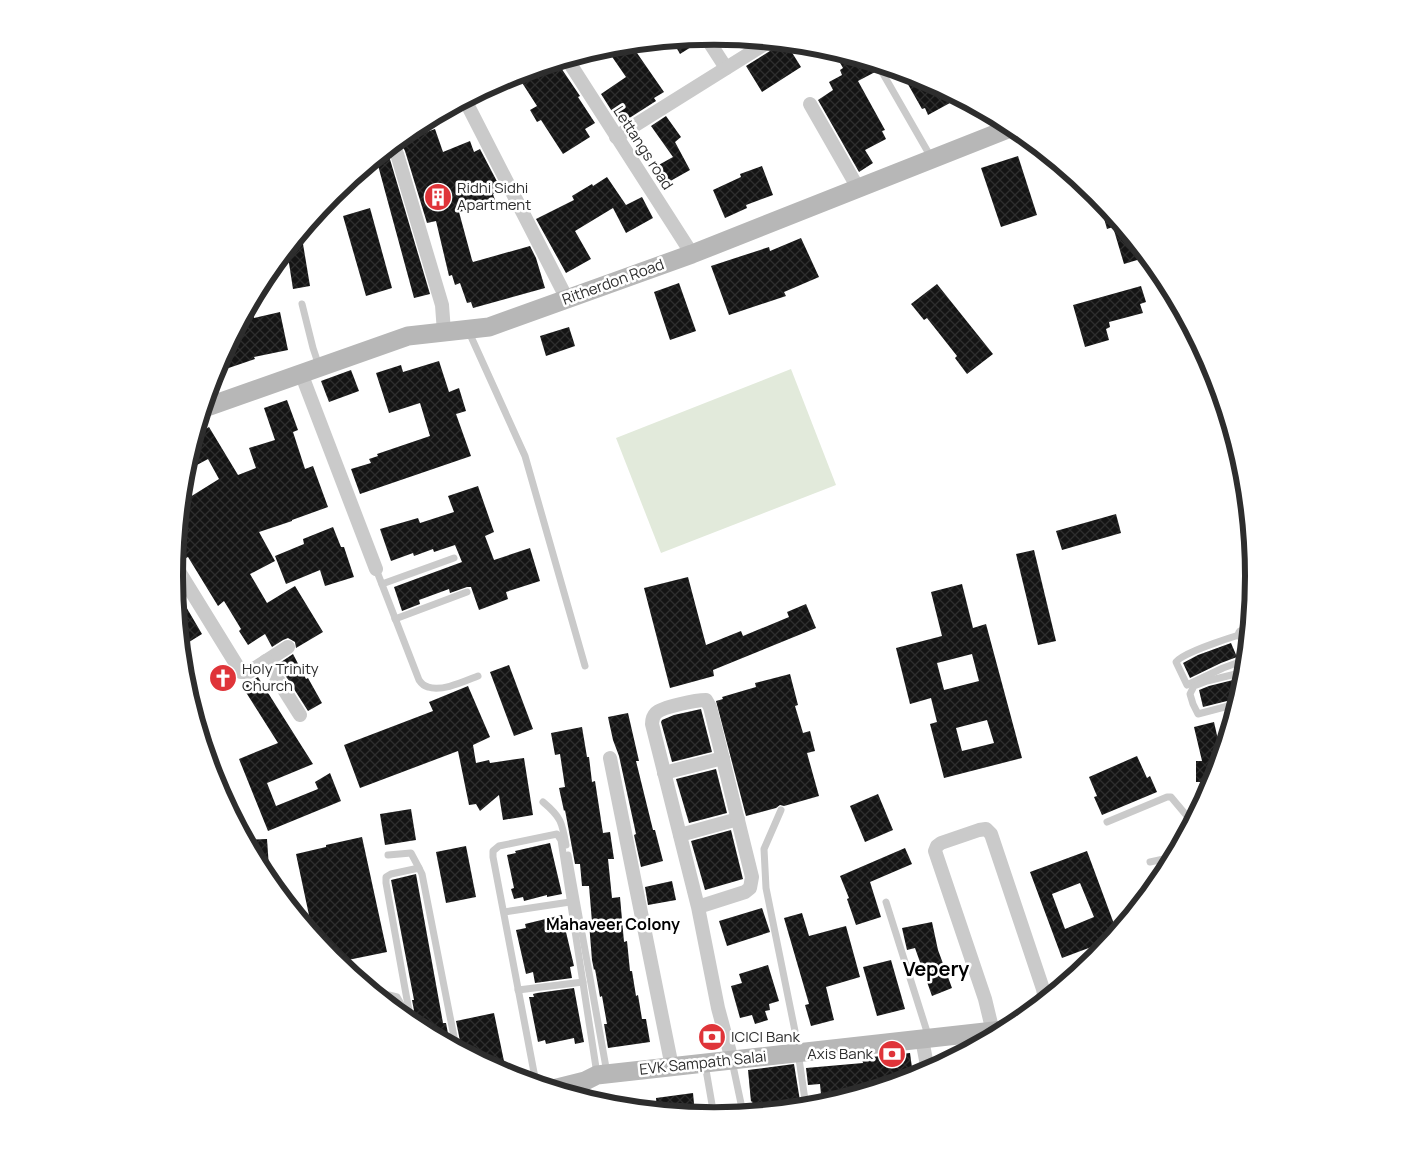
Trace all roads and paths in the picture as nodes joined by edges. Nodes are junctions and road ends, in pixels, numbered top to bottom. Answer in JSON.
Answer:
{"nodes":[{"id":1,"x":711,"y":45,"type":"edge"},
{"id":2,"x":760,"y":47,"type":"edge"},
{"id":3,"x":571,"y":65,"type":"edge"},
{"id":4,"x":726,"y":68,"type":"junction"},
{"id":5,"x":882,"y":72,"type":"dead end"},
{"id":6,"x":810,"y":104,"type":"dead end"},
{"id":7,"x":468,"y":106,"type":"edge"},
{"id":8,"x":1004,"y":131,"type":"edge"},
{"id":9,"x":616,"y":137,"type":"junction"},
{"id":10,"x":397,"y":154,"type":"dead end"},
{"id":11,"x":932,"y":159,"type":"junction"},
{"id":12,"x":858,"y":188,"type":"junction"},
{"id":13,"x":692,"y":254,"type":"junction"},
{"id":14,"x":567,"y":298,"type":"junction"},
{"id":15,"x":302,"y":304,"type":"dead end"},
{"id":16,"x":468,"y":329,"type":"junction"},
{"id":17,"x":444,"y":332,"type":"junction"},
{"id":18,"x":319,"y":366,"type":"junction"},
{"id":19,"x":301,"y":373,"type":"junction"},
{"id":20,"x":211,"y":406,"type":"edge"},
{"id":21,"x":454,"y":558,"type":"dead end"},
{"id":22,"x":376,"y":569,"type":"joint"},
{"id":23,"x":183,"y":578,"type":"edge"},
{"id":24,"x":382,"y":584,"type":"junction"},
{"id":25,"x":467,"y":592,"type":"dead end"},
{"id":26,"x":395,"y":619,"type":"junction"},
{"id":27,"x":1241,"y":634,"type":"edge"},
{"id":28,"x":288,"y":647,"type":"dead end"},
{"id":29,"x":266,"y":661,"type":"junction"},
{"id":30,"x":1237,"y":663,"type":"edge"},
{"id":31,"x":585,"y":666,"type":"dead end"},
{"id":32,"x":1236,"y":674,"type":"edge"},
{"id":33,"x":478,"y":676,"type":"dead end"},
{"id":34,"x":1229,"y":706,"type":"edge"},
{"id":35,"x":300,"y":715,"type":"dead end"},
{"id":36,"x":610,"y":758,"type":"dead end"},
{"id":37,"x":723,"y":758,"type":"junction"},
{"id":38,"x":664,"y":773,"type":"junction"},
{"id":39,"x":543,"y":802,"type":"dead end"},
{"id":40,"x":781,"y":810,"type":"dead end"},
{"id":41,"x":1187,"y":816,"type":"edge"},
{"id":42,"x":738,"y":819,"type":"junction"},
{"id":43,"x":1107,"y":822,"type":"dead end"},
{"id":44,"x":680,"y":835,"type":"junction"},
{"id":45,"x":388,"y":855,"type":"dead end"},
{"id":46,"x":1163,"y":859,"type":"edge"},
{"id":47,"x":1150,"y":862,"type":"dead end"},
{"id":48,"x":419,"y":868,"type":"junction"},
{"id":49,"x":570,"y":902,"type":"junction"},
{"id":50,"x":886,"y":902,"type":"dead end"},
{"id":51,"x":698,"y":907,"type":"junction"},
{"id":52,"x":504,"y":912,"type":"junction"},
{"id":53,"x":583,"y":982,"type":"junction"},
{"id":54,"x":518,"y":990,"type":"junction"},
{"id":55,"x":1043,"y":992,"type":"edge"},
{"id":56,"x":389,"y":995,"type":"edge"},
{"id":57,"x":401,"y":1005,"type":"edge"},
{"id":58,"x":409,"y":1010,"type":"edge"},
{"id":59,"x":996,"y":1026,"type":"edge"},
{"id":60,"x":985,"y":1032,"type":"edge"},
{"id":61,"x":454,"y":1039,"type":"edge"},
{"id":62,"x":926,"y":1039,"type":"junction"},
{"id":63,"x":798,"y":1053,"type":"junction"},
{"id":64,"x":732,"y":1060,"type":"junction"},
{"id":65,"x":927,"y":1062,"type":"edge"},
{"id":66,"x":705,"y":1063,"type":"junction"},
{"id":67,"x":672,"y":1067,"type":"junction"},
{"id":68,"x":535,"y":1076,"type":"edge"},
{"id":69,"x":594,"y":1082,"type":"edge"},
{"id":70,"x":568,"y":1086,"type":"edge"},
{"id":71,"x":805,"y":1099,"type":"edge"},
{"id":72,"x":742,"y":1106,"type":"edge"},
{"id":73,"x":712,"y":1107,"type":"edge"}],
"edges":[{"from":1,"to":4,"type":"street"},
{"from":2,"to":4,"type":"street"},
{"from":3,"to":9,"type":"street","name":"Lettangs road"},
{"from":4,"to":9,"type":"street"},
{"from":5,"to":11,"type":"lane"},
{"from":6,"to":12,"type":"street"},
{"from":7,"to":14,"type":"street"},
{"from":8,"to":11,"type":"main road","name":"Ritherdon Road"},
{"from":9,"to":13,"type":"street","name":"Lettangs road"},
{"from":10,"to":17,"type":"street"},
{"from":11,"to":12,"type":"main road","name":"Ritherdon Road"},
{"from":12,"to":13,"type":"main road","name":"Ritherdon Road"},
{"from":13,"to":14,"type":"main road","name":"Ritherdon Road"},
{"from":14,"to":16,"type":"main road","name":"Ritherdon Road"},
{"from":15,"to":18,"type":"lane"},
{"from":16,"to":17,"type":"main road","name":"Ritherdon Road"},
{"from":16,"to":31,"type":"lane"},
{"from":17,"to":18,"type":"main road","name":"Ritherdon Road"},
{"from":18,"to":19,"type":"main road","name":"Ritherdon Road"},
{"from":19,"to":20,"type":"main road","name":"Ritherdon Road"},
{"from":19,"to":22,"type":"street"},
{"from":21,"to":24,"type":"lane"},
{"from":22,"to":24,"type":"lane"},
{"from":23,"to":29,"type":"street"},
{"from":24,"to":26,"type":"lane"},
{"from":25,"to":26,"type":"lane"},
{"from":26,"to":33,"type":"lane"},
{"from":27,"to":30,"type":"lane"},
{"from":28,"to":29,"type":"street"},
{"from":29,"to":35,"type":"street"},
{"from":32,"to":34,"type":"lane"},
{"from":36,"to":67,"type":"street"},
{"from":37,"to":38,"type":"street"},
{"from":37,"to":38,"type":"street"},
{"from":37,"to":42,"type":"street"},
{"from":38,"to":44,"type":"street"},
{"from":39,"to":69,"type":"lane"},
{"from":40,"to":63,"type":"lane"},
{"from":41,"to":43,"type":"lane"},
{"from":42,"to":44,"type":"street"},
{"from":42,"to":51,"type":"street"},
{"from":44,"to":51,"type":"street"},
{"from":45,"to":48,"type":"lane"},
{"from":46,"to":47,"type":"lane"},
{"from":48,"to":58,"type":"lane"},
{"from":48,"to":61,"type":"lane"},
{"from":49,"to":52,"type":"lane"},
{"from":49,"to":52,"type":"lane"},
{"from":49,"to":53,"type":"lane"},
{"from":50,"to":62,"type":"lane"},
{"from":51,"to":64,"type":"street"},
{"from":52,"to":54,"type":"lane"},
{"from":53,"to":54,"type":"lane"},
{"from":53,"to":69,"type":"lane"},
{"from":54,"to":68,"type":"lane"},
{"from":55,"to":59,"type":"street"},
{"from":56,"to":57,"type":"lane"},
{"from":60,"to":62,"type":"main road","name":"EVK Sampath Salai"},
{"from":62,"to":63,"type":"main road","name":"EVK Sampath Salai"},
{"from":62,"to":65,"type":"street"},
{"from":63,"to":64,"type":"main road","name":"EVK Sampath Salai"},
{"from":63,"to":71,"type":"lane"},
{"from":64,"to":66,"type":"main road","name":"EVK Sampath Salai"},
{"from":64,"to":72,"type":"lane"},
{"from":66,"to":67,"type":"main road","name":"EVK Sampath Salai"},
{"from":66,"to":73,"type":"lane"},
{"from":67,"to":69,"type":"main road","name":"EVK Sampath Salai"},
{"from":69,"to":70,"type":"main road","name":"EVK Sampath Salai"}]}
